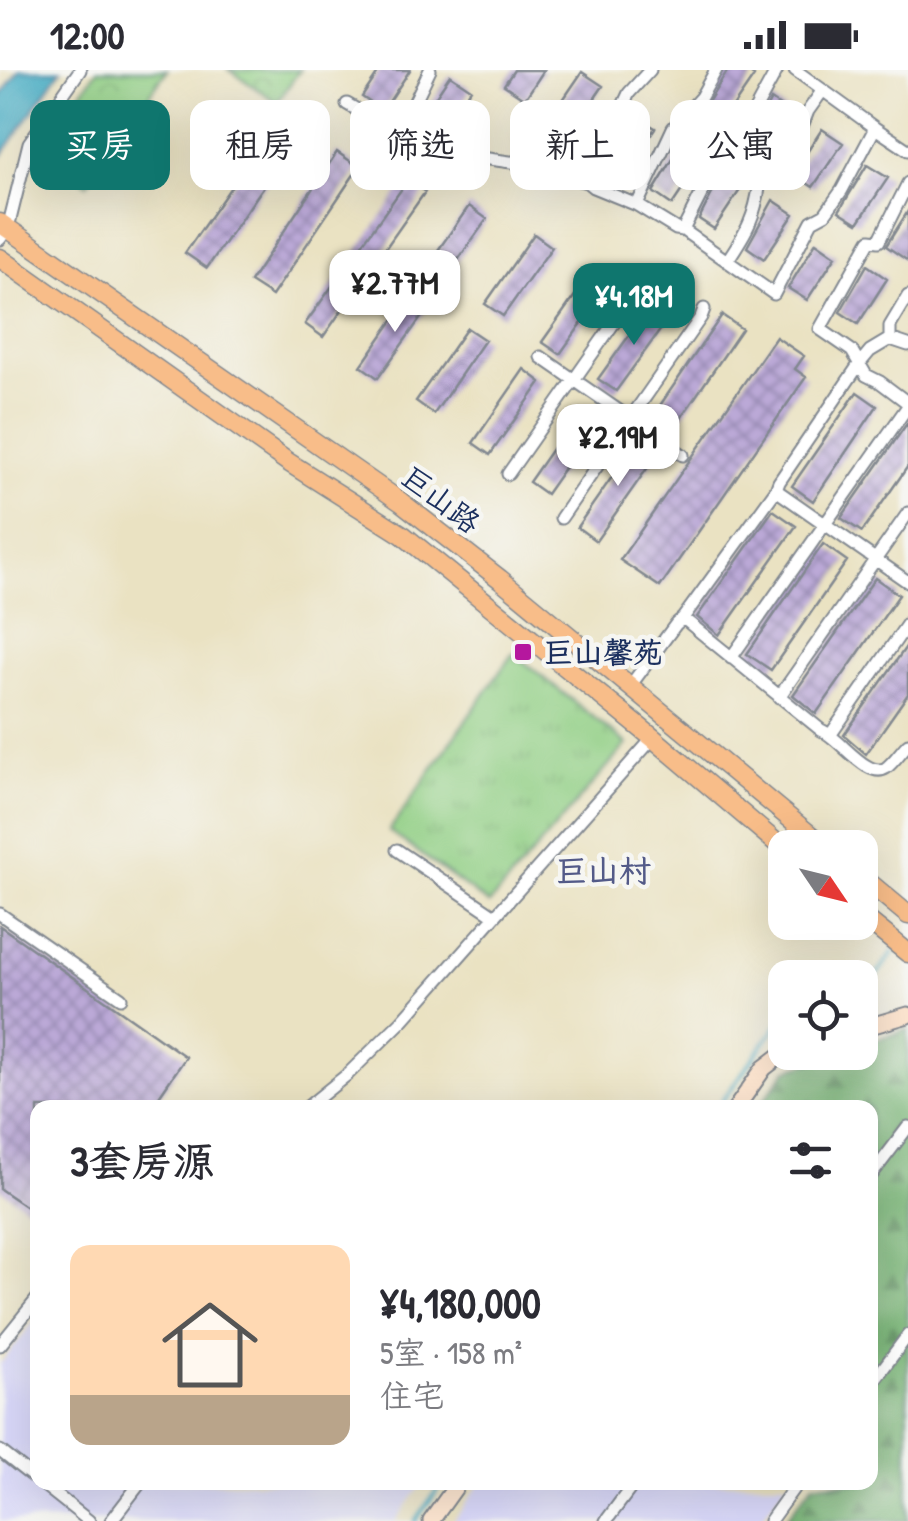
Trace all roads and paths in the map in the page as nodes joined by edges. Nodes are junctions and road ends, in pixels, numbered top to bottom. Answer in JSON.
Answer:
{"nodes":[{"id":1,"x":80,"y":70,"type":"edge"},
{"id":2,"x":430,"y":70,"type":"edge"},
{"id":3,"x":650,"y":70,"type":"edge"},
{"id":4,"x":716,"y":70,"type":"edge"},
{"id":5,"x":777,"y":70,"type":"edge"},
{"id":6,"x":795,"y":70,"type":"edge"},
{"id":7,"x":823,"y":90,"type":"junction"},
{"id":8,"x":415,"y":100,"type":"edge"},
{"id":9,"x":627,"y":100,"type":"edge"},
{"id":10,"x":347,"y":104,"type":"dead end"},
{"id":11,"x":350,"y":106,"type":"edge"},
{"id":12,"x":874,"y":128,"type":"junction"},
{"id":13,"x":908,"y":150,"type":"edge"},
{"id":14,"x":908,"y":183,"type":"edge"},
{"id":15,"x":600,"y":190,"type":"edge"},
{"id":16,"x":637,"y":205,"type":"junction"},
{"id":17,"x":3,"y":230,"type":"edge"},
{"id":18,"x":683,"y":230,"type":"junction"},
{"id":19,"x":0,"y":258,"type":"edge"},
{"id":20,"x":727,"y":261,"type":"junction"},
{"id":21,"x":644,"y":280,"type":"dead end"},
{"id":22,"x":908,"y":296,"type":"edge"},
{"id":23,"x":704,"y":309,"type":"dead end"},
{"id":24,"x":890,"y":339,"type":"junction"},
{"id":25,"x":908,"y":345,"type":"edge"},
{"id":26,"x":541,"y":358,"type":"dead end"},
{"id":27,"x":860,"y":363,"type":"junction"},
{"id":28,"x":575,"y":381,"type":"junction"},
{"id":29,"x":908,"y":404,"type":"edge"},
{"id":30,"x":631,"y":419,"type":"junction"},
{"id":31,"x":683,"y":455,"type":"dead end"},
{"id":32,"x":508,"y":474,"type":"dead end"},
{"id":33,"x":776,"y":490,"type":"junction"},
{"id":34,"x":908,"y":513,"type":"edge"},
{"id":35,"x":562,"y":518,"type":"dead end"},
{"id":36,"x":825,"y":524,"type":"junction"},
{"id":37,"x":876,"y":559,"type":"junction"},
{"id":38,"x":908,"y":582,"type":"edge"},
{"id":39,"x":683,"y":618,"type":"junction"},
{"id":40,"x":908,"y":623,"type":"edge"},
{"id":41,"x":731,"y":658,"type":"junction"},
{"id":42,"x":630,"y":686,"type":"junction"},
{"id":43,"x":780,"y":697,"type":"junction"},
{"id":44,"x":830,"y":734,"type":"junction"},
{"id":45,"x":652,"y":738,"type":"junction"},
{"id":46,"x":908,"y":744,"type":"edge"},
{"id":47,"x":804,"y":830,"type":"edge"},
{"id":48,"x":768,"y":836,"type":"edge"},
{"id":49,"x":396,"y":850,"type":"dead end"},
{"id":50,"x":878,"y":890,"type":"edge"},
{"id":51,"x":902,"y":910,"type":"edge"},
{"id":52,"x":0,"y":914,"type":"edge"},
{"id":53,"x":495,"y":916,"type":"junction"},
{"id":54,"x":878,"y":928,"type":"edge"},
{"id":55,"x":908,"y":954,"type":"edge"},
{"id":56,"x":121,"y":998,"type":"dead end"},
{"id":57,"x":908,"y":1015,"type":"edge"},
{"id":58,"x":878,"y":1023,"type":"edge"},
{"id":59,"x":768,"y":1065,"type":"edge"},
{"id":60,"x":316,"y":1100,"type":"edge"},
{"id":61,"x":742,"y":1100,"type":"edge"},
{"id":62,"x":908,"y":1128,"type":"edge"},
{"id":63,"x":878,"y":1167,"type":"edge"},
{"id":64,"x":30,"y":1308,"type":"edge"},
{"id":65,"x":908,"y":1335,"type":"edge"},
{"id":66,"x":0,"y":1345,"type":"edge"},
{"id":67,"x":878,"y":1375,"type":"edge"},
{"id":68,"x":0,"y":1452,"type":"edge"},
{"id":69,"x":30,"y":1476,"type":"edge"},
{"id":70,"x":48,"y":1490,"type":"edge"},
{"id":71,"x":134,"y":1490,"type":"edge"},
{"id":72,"x":453,"y":1490,"type":"edge"},
{"id":73,"x":630,"y":1490,"type":"edge"},
{"id":74,"x":792,"y":1490,"type":"edge"},
{"id":75,"x":89,"y":1521,"type":"edge"},
{"id":76,"x":111,"y":1521,"type":"edge"},
{"id":77,"x":431,"y":1521,"type":"edge"},
{"id":78,"x":606,"y":1521,"type":"edge"},
{"id":79,"x":770,"y":1521,"type":"edge"}],
"edges":[{"from":1,"to":17,"type":"street"},
{"from":2,"to":8,"type":"street"},
{"from":3,"to":9,"type":"street"},
{"from":4,"to":16,"type":"street"},
{"from":5,"to":18,"type":"street"},
{"from":6,"to":7,"type":"street"},
{"from":7,"to":12,"type":"street"},
{"from":7,"to":20,"type":"street"},
{"from":10,"to":11,"type":"street"},
{"from":12,"to":13,"type":"street"},
{"from":12,"to":20,"type":"street"},
{"from":14,"to":27,"type":"street"},
{"from":15,"to":16,"type":"street"},
{"from":16,"to":18,"type":"street"},
{"from":17,"to":42,"type":"main road","name":"巨山路"},
{"from":18,"to":20,"type":"street"},
{"from":19,"to":45,"type":"main road","name":"巨山路"},
{"from":21,"to":28,"type":"street"},
{"from":22,"to":24,"type":"street"},
{"from":23,"to":30,"type":"street"},
{"from":24,"to":25,"type":"street"},
{"from":24,"to":27,"type":"street"},
{"from":26,"to":28,"type":"street"},
{"from":27,"to":29,"type":"street"},
{"from":27,"to":33,"type":"street"},
{"from":28,"to":30,"type":"street"},
{"from":28,"to":32,"type":"street"},
{"from":29,"to":36,"type":"street"},
{"from":30,"to":31,"type":"street"},
{"from":30,"to":35,"type":"street"},
{"from":33,"to":36,"type":"street"},
{"from":33,"to":39,"type":"street"},
{"from":34,"to":37,"type":"street"},
{"from":36,"to":37,"type":"street"},
{"from":36,"to":41,"type":"street"},
{"from":37,"to":38,"type":"street"},
{"from":37,"to":43,"type":"street"},
{"from":39,"to":41,"type":"street"},
{"from":39,"to":42,"type":"street"},
{"from":40,"to":44,"type":"street"},
{"from":41,"to":43,"type":"street"},
{"from":42,"to":47,"type":"main road","name":"巨山路"},
{"from":43,"to":44,"type":"street"},
{"from":44,"to":46,"type":"street"},
{"from":45,"to":48,"type":"main road","name":"巨山路"},
{"from":45,"to":53,"type":"street"},
{"from":49,"to":53,"type":"street"},
{"from":50,"to":51,"type":"main road"},
{"from":52,"to":56,"type":"street"},
{"from":53,"to":60,"type":"street"},
{"from":54,"to":55,"type":"main road"},
{"from":57,"to":58,"type":"street"},
{"from":59,"to":61,"type":"street"},
{"from":62,"to":63,"type":"street"},
{"from":64,"to":66,"type":"street"},
{"from":65,"to":67,"type":"street"},
{"from":68,"to":69,"type":"street"},
{"from":70,"to":75,"type":"street"},
{"from":71,"to":76,"type":"street"},
{"from":72,"to":77,"type":"street"},
{"from":73,"to":78,"type":"street"},
{"from":74,"to":79,"type":"street"}]}
